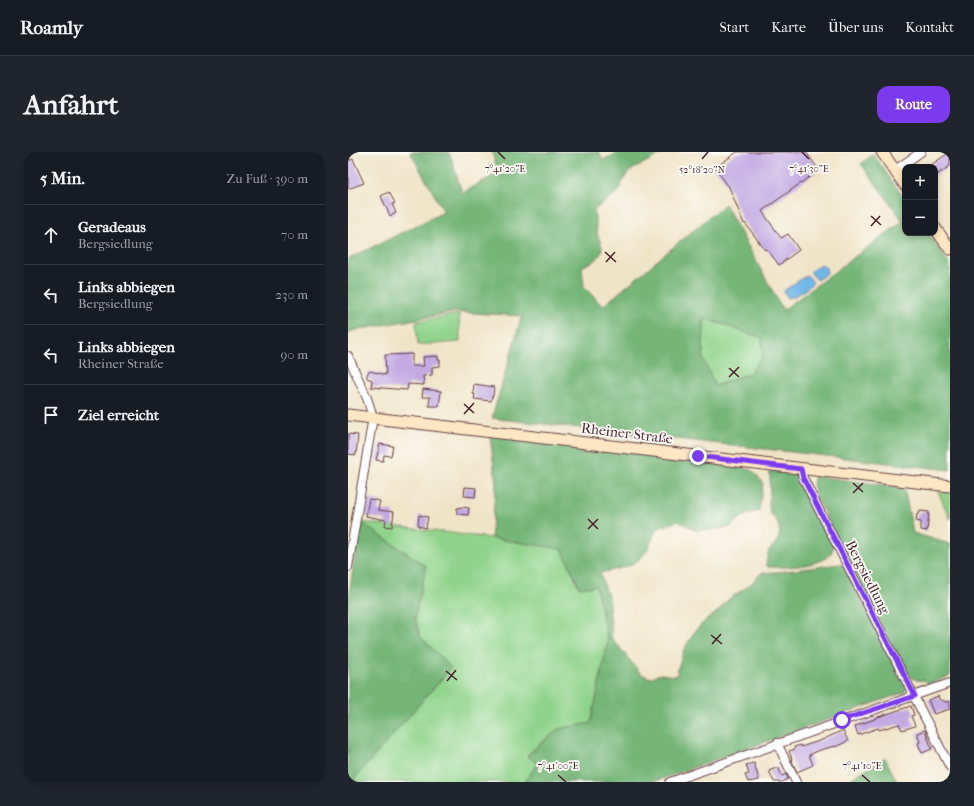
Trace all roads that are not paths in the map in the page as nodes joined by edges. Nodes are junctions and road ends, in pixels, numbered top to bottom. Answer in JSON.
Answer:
{"nodes":[{"id":1,"x":882,"y":152,"type":"edge"},
{"id":2,"x":921,"y":152,"type":"edge"},
{"id":3,"x":895,"y":170,"type":"junction"},
{"id":4,"x":902,"y":180,"type":"edge"},
{"id":5,"x":938,"y":232,"type":"edge"},
{"id":6,"x":950,"y":249,"type":"edge"},
{"id":7,"x":348,"y":356,"type":"edge"},
{"id":8,"x":348,"y":415,"type":"edge"},
{"id":9,"x":373,"y":418,"type":"junction"},
{"id":10,"x":801,"y":469,"type":"junction"},
{"id":11,"x":950,"y":486,"type":"edge"},
{"id":12,"x":348,"y":567,"type":"edge"},
{"id":13,"x":950,"y":683,"type":"edge"},
{"id":14,"x":915,"y":696,"type":"junction"},
{"id":15,"x":777,"y":743,"type":"junction"},
{"id":16,"x":950,"y":767,"type":"edge"},
{"id":17,"x":670,"y":782,"type":"edge"},
{"id":18,"x":796,"y":782,"type":"edge"}],
"edges":[{"from":1,"to":3,"type":"main road"},
{"from":2,"to":3,"type":"street"},
{"from":3,"to":4,"type":"main road"},
{"from":5,"to":6,"type":"main road"},
{"from":7,"to":9,"type":"street"},
{"from":8,"to":9,"type":"main road","name":"Rheiner Straße"},
{"from":9,"to":10,"type":"main road","name":"Rheiner Straße"},
{"from":9,"to":12,"type":"street"},
{"from":10,"to":11,"type":"main road","name":"Rheiner Straße"},
{"from":10,"to":14,"type":"street","name":"Bergsiedlung"},
{"from":13,"to":14,"type":"street"},
{"from":14,"to":15,"type":"street"},
{"from":14,"to":16,"type":"street","name":"Bergsiedlung"},
{"from":15,"to":17,"type":"street"},
{"from":15,"to":18,"type":"street"}]}
